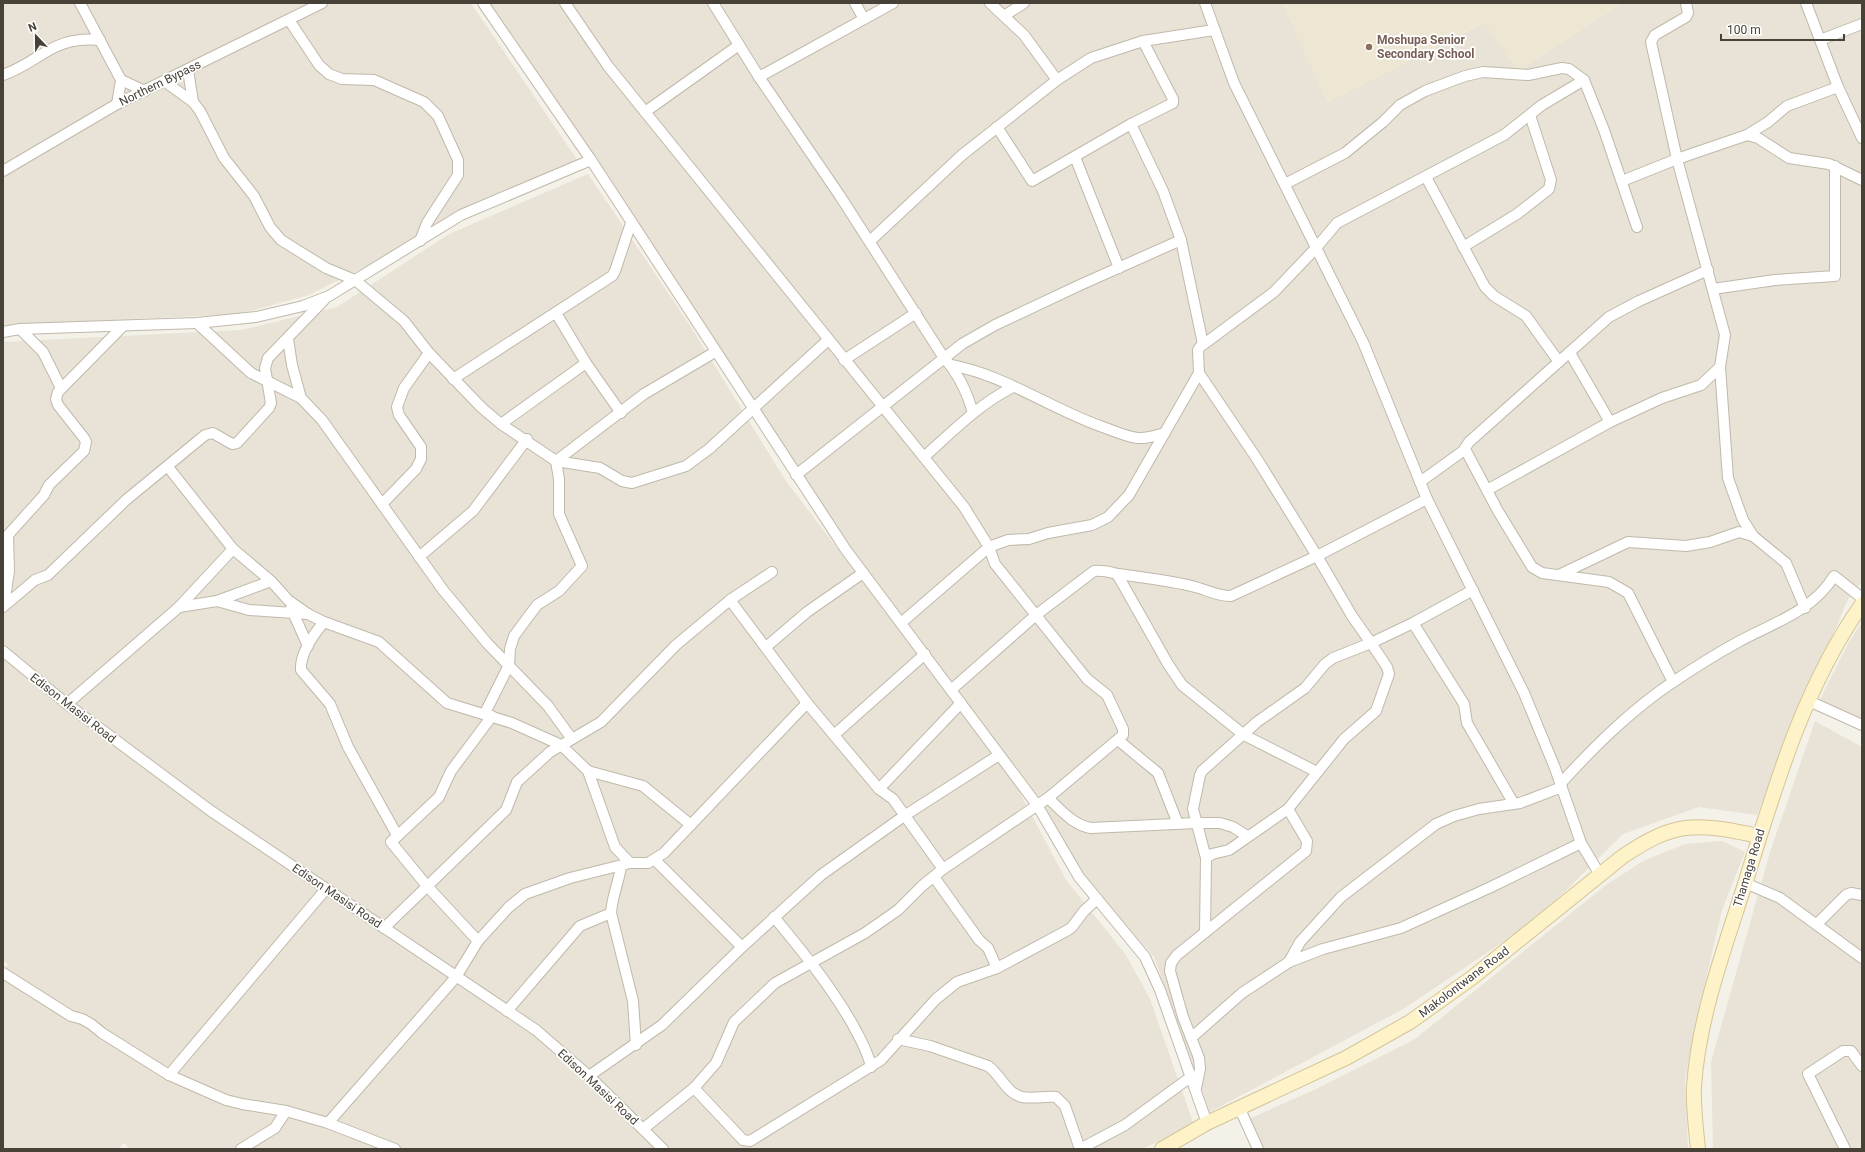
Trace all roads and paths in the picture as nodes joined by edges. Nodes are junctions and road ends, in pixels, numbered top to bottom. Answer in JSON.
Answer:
{"nodes":[{"id":1,"x":80,"y":3,"type":"edge"},
{"id":2,"x":322,"y":3,"type":"edge"},
{"id":3,"x":483,"y":3,"type":"edge"},
{"id":4,"x":565,"y":3,"type":"edge"},
{"id":5,"x":713,"y":3,"type":"edge"},
{"id":6,"x":856,"y":3,"type":"edge"},
{"id":7,"x":893,"y":3,"type":"edge"},
{"id":8,"x":990,"y":3,"type":"edge"},
{"id":9,"x":1024,"y":3,"type":"edge"},
{"id":10,"x":1205,"y":3,"type":"edge"},
{"id":11,"x":1686,"y":3,"type":"edge"},
{"id":12,"x":1806,"y":3,"type":"edge"},
{"id":13,"x":1004,"y":16,"type":"junction"},
{"id":14,"x":864,"y":19,"type":"junction"},
{"id":15,"x":289,"y":20,"type":"junction"},
{"id":16,"x":1862,"y":24,"type":"edge"},
{"id":17,"x":1214,"y":30,"type":"junction"},
{"id":18,"x":100,"y":40,"type":"junction"},
{"id":19,"x":1820,"y":40,"type":"junction"},
{"id":20,"x":1143,"y":41,"type":"junction"},
{"id":21,"x":739,"y":45,"type":"junction"},
{"id":22,"x":188,"y":70,"type":"junction"},
{"id":23,"x":3,"y":75,"type":"edge"},
{"id":24,"x":759,"y":76,"type":"junction"},
{"id":25,"x":121,"y":80,"type":"junction"},
{"id":26,"x":1057,"y":80,"type":"junction"},
{"id":27,"x":1584,"y":80,"type":"junction"},
{"id":28,"x":164,"y":81,"type":"junction"},
{"id":29,"x":1838,"y":87,"type":"junction"},
{"id":30,"x":145,"y":91,"type":"junction"},
{"id":31,"x":193,"y":102,"type":"junction"},
{"id":32,"x":116,"y":104,"type":"junction"},
{"id":33,"x":644,"y":112,"type":"junction"},
{"id":34,"x":1530,"y":115,"type":"junction"},
{"id":35,"x":1131,"y":124,"type":"junction"},
{"id":36,"x":997,"y":127,"type":"junction"},
{"id":37,"x":1747,"y":135,"type":"junction"},
{"id":38,"x":1862,"y":138,"type":"edge"},
{"id":39,"x":1075,"y":157,"type":"junction"},
{"id":40,"x":1677,"y":159,"type":"junction"},
{"id":41,"x":591,"y":160,"type":"junction"},
{"id":42,"x":1835,"y":166,"type":"junction"},
{"id":43,"x":3,"y":171,"type":"edge"},
{"id":44,"x":1426,"y":177,"type":"junction"},
{"id":45,"x":1862,"y":180,"type":"edge"},
{"id":46,"x":1622,"y":181,"type":"junction"},
{"id":47,"x":1284,"y":184,"type":"junction"},
{"id":48,"x":631,"y":223,"type":"junction"},
{"id":49,"x":1637,"y":227,"type":"dead end"},
{"id":50,"x":1181,"y":240,"type":"junction"},
{"id":51,"x":420,"y":241,"type":"junction"},
{"id":52,"x":870,"y":241,"type":"junction"},
{"id":53,"x":1463,"y":247,"type":"junction"},
{"id":54,"x":1316,"y":248,"type":"junction"},
{"id":55,"x":1119,"y":268,"type":"junction"},
{"id":56,"x":1708,"y":270,"type":"junction"},
{"id":57,"x":355,"y":280,"type":"junction"},
{"id":58,"x":1713,"y":289,"type":"junction"},
{"id":59,"x":329,"y":296,"type":"junction"},
{"id":60,"x":556,"y":313,"type":"junction"},
{"id":61,"x":916,"y":313,"type":"junction"},
{"id":62,"x":197,"y":323,"type":"junction"},
{"id":63,"x":123,"y":326,"type":"junction"},
{"id":64,"x":20,"y":329,"type":"junction"},
{"id":65,"x":3,"y":332,"type":"edge"},
{"id":66,"x":288,"y":339,"type":"junction"},
{"id":67,"x":828,"y":340,"type":"junction"},
{"id":68,"x":1203,"y":344,"type":"junction"},
{"id":69,"x":716,"y":352,"type":"junction"},
{"id":70,"x":429,"y":353,"type":"junction"},
{"id":71,"x":1570,"y":353,"type":"junction"},
{"id":72,"x":844,"y":360,"type":"junction"},
{"id":73,"x":948,"y":361,"type":"junction"},
{"id":74,"x":1560,"y":362,"type":"junction"},
{"id":75,"x":586,"y":363,"type":"junction"},
{"id":76,"x":1720,"y":368,"type":"junction"},
{"id":77,"x":1199,"y":373,"type":"junction"},
{"id":78,"x":453,"y":379,"type":"junction"},
{"id":79,"x":265,"y":380,"type":"junction"},
{"id":80,"x":1013,"y":386,"type":"junction"},
{"id":81,"x":61,"y":388,"type":"junction"},
{"id":82,"x":301,"y":398,"type":"junction"},
{"id":83,"x":882,"y":407,"type":"junction"},
{"id":84,"x":752,"y":408,"type":"junction"},
{"id":85,"x":621,"y":413,"type":"junction"},
{"id":86,"x":973,"y":413,"type":"junction"},
{"id":87,"x":1610,"y":422,"type":"junction"},
{"id":88,"x":501,"y":424,"type":"junction"},
{"id":89,"x":1165,"y":433,"type":"junction"},
{"id":90,"x":527,"y":439,"type":"junction"},
{"id":91,"x":1465,"y":448,"type":"junction"},
{"id":92,"x":924,"y":458,"type":"junction"},
{"id":93,"x":556,"y":461,"type":"junction"},
{"id":94,"x":168,"y":466,"type":"junction"},
{"id":95,"x":796,"y":475,"type":"junction"},
{"id":96,"x":1420,"y":482,"type":"junction"},
{"id":97,"x":1487,"y":490,"type":"junction"},
{"id":98,"x":1428,"y":500,"type":"junction"},
{"id":99,"x":382,"y":504,"type":"junction"},
{"id":100,"x":1753,"y":536,"type":"junction"},
{"id":101,"x":989,"y":547,"type":"junction"},
{"id":102,"x":233,"y":549,"type":"junction"},
{"id":103,"x":419,"y":556,"type":"junction"},
{"id":104,"x":1317,"y":556,"type":"junction"},
{"id":105,"x":772,"y":572,"type":"dead end"},
{"id":106,"x":863,"y":573,"type":"junction"},
{"id":107,"x":1118,"y":574,"type":"junction"},
{"id":108,"x":1559,"y":575,"type":"junction"},
{"id":109,"x":271,"y":581,"type":"junction"},
{"id":110,"x":1473,"y":590,"type":"junction"},
{"id":111,"x":1862,"y":598,"type":"edge"},
{"id":112,"x":288,"y":600,"type":"junction"},
{"id":113,"x":730,"y":600,"type":"junction"},
{"id":114,"x":217,"y":601,"type":"junction"},
{"id":115,"x":1862,"y":604,"type":"edge"},
{"id":116,"x":4,"y":606,"type":"edge"},
{"id":117,"x":179,"y":607,"type":"junction"},
{"id":118,"x":1805,"y":608,"type":"junction"},
{"id":119,"x":292,"y":612,"type":"junction"},
{"id":120,"x":308,"y":614,"type":"junction"},
{"id":121,"x":1036,"y":615,"type":"junction"},
{"id":122,"x":324,"y":622,"type":"junction"},
{"id":123,"x":901,"y":623,"type":"junction"},
{"id":124,"x":1413,"y":623,"type":"junction"},
{"id":125,"x":1371,"y":643,"type":"junction"},
{"id":126,"x":308,"y":646,"type":"junction"},
{"id":127,"x":766,"y":647,"type":"junction"},
{"id":128,"x":3,"y":651,"type":"edge"},
{"id":129,"x":925,"y":654,"type":"junction"},
{"id":130,"x":509,"y":665,"type":"junction"},
{"id":131,"x":1673,"y":682,"type":"junction"},
{"id":132,"x":951,"y":690,"type":"junction"},
{"id":133,"x":1808,"y":701,"type":"junction"},
{"id":134,"x":807,"y":703,"type":"junction"},
{"id":135,"x":961,"y":703,"type":"junction"},
{"id":136,"x":67,"y":704,"type":"junction"},
{"id":137,"x":488,"y":714,"type":"junction"},
{"id":138,"x":1862,"y":725,"type":"edge"},
{"id":139,"x":834,"y":735,"type":"junction"},
{"id":140,"x":1244,"y":735,"type":"junction"},
{"id":141,"x":572,"y":739,"type":"junction"},
{"id":142,"x":1118,"y":740,"type":"junction"},
{"id":143,"x":561,"y":745,"type":"junction"},
{"id":144,"x":1000,"y":756,"type":"junction"},
{"id":145,"x":588,"y":771,"type":"junction"},
{"id":146,"x":1317,"y":772,"type":"junction"},
{"id":147,"x":1561,"y":785,"type":"junction"},
{"id":148,"x":879,"y":789,"type":"junction"},
{"id":149,"x":1048,"y":798,"type":"junction"},
{"id":150,"x":1514,"y":804,"type":"junction"},
{"id":151,"x":1037,"y":805,"type":"junction"},
{"id":152,"x":1288,"y":808,"type":"junction"},
{"id":153,"x":904,"y":816,"type":"junction"},
{"id":154,"x":1196,"y":822,"type":"junction"},
{"id":155,"x":1178,"y":824,"type":"junction"},
{"id":156,"x":691,"y":825,"type":"junction"},
{"id":157,"x":397,"y":835,"type":"junction"},
{"id":158,"x":1247,"y":836,"type":"junction"},
{"id":159,"x":1759,"y":836,"type":"junction"},
{"id":160,"x":1581,"y":843,"type":"junction"},
{"id":161,"x":1206,"y":858,"type":"junction"},
{"id":162,"x":655,"y":860,"type":"junction"},
{"id":163,"x":625,"y":865,"type":"junction"},
{"id":164,"x":943,"y":869,"type":"junction"},
{"id":165,"x":1600,"y":875,"type":"junction"},
{"id":166,"x":934,"y":876,"type":"junction"},
{"id":167,"x":1745,"y":883,"type":"junction"},
{"id":168,"x":427,"y":886,"type":"junction"},
{"id":169,"x":326,"y":890,"type":"junction"},
{"id":170,"x":1862,"y":895,"type":"edge"},
{"id":171,"x":1097,"y":899,"type":"junction"},
{"id":172,"x":611,"y":913,"type":"junction"},
{"id":173,"x":774,"y":918,"type":"junction"},
{"id":174,"x":1817,"y":924,"type":"junction"},
{"id":175,"x":384,"y":928,"type":"junction"},
{"id":176,"x":1205,"y":932,"type":"junction"},
{"id":177,"x":478,"y":941,"type":"junction"},
{"id":178,"x":742,"y":947,"type":"junction"},
{"id":179,"x":1862,"y":958,"type":"edge"},
{"id":180,"x":1289,"y":962,"type":"junction"},
{"id":181,"x":813,"y":963,"type":"junction"},
{"id":182,"x":998,"y":968,"type":"junction"},
{"id":183,"x":3,"y":973,"type":"edge"},
{"id":184,"x":456,"y":976,"type":"junction"},
{"id":185,"x":508,"y":1011,"type":"junction"},
{"id":186,"x":1191,"y":1038,"type":"junction"},
{"id":187,"x":898,"y":1039,"type":"junction"},
{"id":188,"x":636,"y":1045,"type":"junction"},
{"id":189,"x":1862,"y":1066,"type":"edge"},
{"id":190,"x":871,"y":1067,"type":"junction"},
{"id":191,"x":169,"y":1075,"type":"junction"},
{"id":192,"x":589,"y":1076,"type":"junction"},
{"id":193,"x":1192,"y":1076,"type":"junction"},
{"id":194,"x":694,"y":1088,"type":"junction"},
{"id":195,"x":1196,"y":1088,"type":"junction"},
{"id":196,"x":1239,"y":1107,"type":"junction"},
{"id":197,"x":286,"y":1111,"type":"junction"},
{"id":198,"x":1207,"y":1122,"type":"junction"},
{"id":199,"x":328,"y":1123,"type":"junction"},
{"id":200,"x":643,"y":1129,"type":"junction"},
{"id":201,"x":241,"y":1149,"type":"edge"},
{"id":202,"x":396,"y":1149,"type":"edge"},
{"id":203,"x":663,"y":1149,"type":"edge"},
{"id":204,"x":1080,"y":1149,"type":"edge"},
{"id":205,"x":1162,"y":1149,"type":"edge"},
{"id":206,"x":1258,"y":1149,"type":"edge"},
{"id":207,"x":1698,"y":1149,"type":"edge"},
{"id":208,"x":1845,"y":1149,"type":"edge"}],
"edges":[{"from":1,"to":18,"type":"street"},
{"from":2,"to":15,"type":"street","name":"Northern Bypass"},
{"from":3,"to":41,"type":"street"},
{"from":4,"to":33,"type":"street"},
{"from":5,"to":21,"type":"street"},
{"from":6,"to":14,"type":"street"},
{"from":7,"to":14,"type":"street"},
{"from":8,"to":13,"type":"street"},
{"from":9,"to":13,"type":"street"},
{"from":10,"to":17,"type":"street"},
{"from":11,"to":40,"type":"street"},
{"from":12,"to":19,"type":"street"},
{"from":13,"to":26,"type":"street"},
{"from":14,"to":24,"type":"street"},
{"from":15,"to":22,"type":"street","name":"Northern Bypass"},
{"from":15,"to":51,"type":"street"},
{"from":16,"to":19,"type":"street"},
{"from":17,"to":20,"type":"street"},
{"from":17,"to":47,"type":"street"},
{"from":18,"to":23,"type":"street"},
{"from":18,"to":25,"type":"street"},
{"from":19,"to":29,"type":"street"},
{"from":20,"to":26,"type":"street"},
{"from":20,"to":35,"type":"street"},
{"from":21,"to":24,"type":"street"},
{"from":21,"to":33,"type":"street"},
{"from":22,"to":28,"type":"street","name":"Northern Bypass"},
{"from":22,"to":31,"type":"street"},
{"from":24,"to":52,"type":"street"},
{"from":25,"to":30,"type":"street"},
{"from":25,"to":32,"type":"street"},
{"from":26,"to":36,"type":"street"},
{"from":27,"to":34,"type":"street"},
{"from":27,"to":46,"type":"street"},
{"from":27,"to":47,"type":"street"},
{"from":28,"to":30,"type":"street","name":"Northern Bypass"},
{"from":28,"to":31,"type":"street"},
{"from":29,"to":37,"type":"street"},
{"from":29,"to":38,"type":"street"},
{"from":30,"to":32,"type":"street","name":"Northern Bypass"},
{"from":31,"to":57,"type":"street"},
{"from":32,"to":43,"type":"street","name":"Northern Bypass"},
{"from":33,"to":67,"type":"street"},
{"from":34,"to":44,"type":"street"},
{"from":34,"to":53,"type":"street"},
{"from":35,"to":39,"type":"street"},
{"from":35,"to":50,"type":"street"},
{"from":36,"to":39,"type":"street"},
{"from":36,"to":52,"type":"street"},
{"from":37,"to":40,"type":"street"},
{"from":37,"to":42,"type":"street"},
{"from":39,"to":55,"type":"street"},
{"from":40,"to":46,"type":"street"},
{"from":40,"to":56,"type":"street"},
{"from":41,"to":48,"type":"street"},
{"from":41,"to":51,"type":"street"},
{"from":42,"to":45,"type":"street"},
{"from":42,"to":58,"type":"street"},
{"from":44,"to":53,"type":"street"},
{"from":44,"to":54,"type":"street"},
{"from":46,"to":49,"type":"street"},
{"from":47,"to":54,"type":"street"},
{"from":48,"to":60,"type":"street"},
{"from":48,"to":69,"type":"street"},
{"from":50,"to":55,"type":"street"},
{"from":50,"to":68,"type":"street"},
{"from":51,"to":57,"type":"street"},
{"from":52,"to":61,"type":"street"},
{"from":53,"to":74,"type":"street"},
{"from":54,"to":68,"type":"street"},
{"from":54,"to":96,"type":"street"},
{"from":55,"to":73,"type":"street"},
{"from":56,"to":58,"type":"street"},
{"from":56,"to":71,"type":"street"},
{"from":57,"to":59,"type":"street"},
{"from":57,"to":70,"type":"street"},
{"from":58,"to":76,"type":"street"},
{"from":59,"to":62,"type":"street"},
{"from":59,"to":66,"type":"street"},
{"from":60,"to":75,"type":"street"},
{"from":60,"to":78,"type":"street"},
{"from":61,"to":72,"type":"street"},
{"from":61,"to":73,"type":"street"},
{"from":62,"to":63,"type":"street"},
{"from":62,"to":79,"type":"street"},
{"from":63,"to":64,"type":"street"},
{"from":63,"to":81,"type":"street"},
{"from":64,"to":65,"type":"street"},
{"from":64,"to":81,"type":"street"},
{"from":66,"to":79,"type":"street"},
{"from":66,"to":82,"type":"street"},
{"from":67,"to":72,"type":"street"},
{"from":67,"to":84,"type":"street"},
{"from":68,"to":77,"type":"street"},
{"from":69,"to":84,"type":"street"},
{"from":69,"to":85,"type":"street"},
{"from":70,"to":78,"type":"street"},
{"from":70,"to":99,"type":"street"},
{"from":71,"to":74,"type":"street"},
{"from":71,"to":87,"type":"street"},
{"from":72,"to":83,"type":"street"},
{"from":73,"to":80,"type":"street"},
{"from":73,"to":83,"type":"street"},
{"from":73,"to":86,"type":"street"},
{"from":74,"to":91,"type":"street"},
{"from":75,"to":85,"type":"street"},
{"from":75,"to":88,"type":"street"},
{"from":76,"to":87,"type":"street"},
{"from":76,"to":100,"type":"street"},
{"from":77,"to":89,"type":"street"},
{"from":77,"to":104,"type":"street"},
{"from":78,"to":88,"type":"street"},
{"from":79,"to":82,"type":"street"},
{"from":79,"to":94,"type":"street"},
{"from":80,"to":86,"type":"street"},
{"from":80,"to":89,"type":"street"},
{"from":81,"to":116,"type":"street"},
{"from":82,"to":99,"type":"street"},
{"from":83,"to":92,"type":"street"},
{"from":83,"to":95,"type":"street"},
{"from":84,"to":93,"type":"street"},
{"from":84,"to":95,"type":"street"},
{"from":85,"to":93,"type":"street"},
{"from":86,"to":92,"type":"street"},
{"from":87,"to":97,"type":"street"},
{"from":88,"to":90,"type":"street"},
{"from":89,"to":101,"type":"street"},
{"from":90,"to":93,"type":"street"},
{"from":90,"to":103,"type":"street"},
{"from":91,"to":96,"type":"street"},
{"from":91,"to":97,"type":"street"},
{"from":92,"to":101,"type":"street"},
{"from":93,"to":130,"type":"street"},
{"from":94,"to":102,"type":"street"},
{"from":94,"to":116,"type":"street"},
{"from":95,"to":106,"type":"street"},
{"from":96,"to":98,"type":"street"},
{"from":97,"to":108,"type":"street"},
{"from":98,"to":104,"type":"street"},
{"from":98,"to":110,"type":"street"},
{"from":99,"to":103,"type":"street"},
{"from":100,"to":108,"type":"street"},
{"from":100,"to":118,"type":"street"},
{"from":101,"to":121,"type":"street"},
{"from":101,"to":123,"type":"street"},
{"from":102,"to":109,"type":"street"},
{"from":102,"to":117,"type":"street"},
{"from":103,"to":130,"type":"street"},
{"from":104,"to":107,"type":"street"},
{"from":104,"to":125,"type":"street"},
{"from":105,"to":113,"type":"street"},
{"from":106,"to":123,"type":"street"},
{"from":106,"to":127,"type":"street"},
{"from":107,"to":121,"type":"street"},
{"from":107,"to":140,"type":"street"},
{"from":108,"to":131,"type":"street"},
{"from":109,"to":112,"type":"street"},
{"from":109,"to":114,"type":"street"},
{"from":110,"to":124,"type":"street"},
{"from":110,"to":147,"type":"street"},
{"from":111,"to":118,"type":"street"},
{"from":112,"to":119,"type":"street"},
{"from":112,"to":120,"type":"street"},
{"from":113,"to":127,"type":"street"},
{"from":113,"to":141,"type":"street"},
{"from":114,"to":117,"type":"street"},
{"from":114,"to":119,"type":"street"},
{"from":115,"to":133,"type":"main road","name":"Thamaga Road"},
{"from":117,"to":136,"type":"street"},
{"from":118,"to":131,"type":"street"},
{"from":119,"to":120,"type":"street"},
{"from":119,"to":126,"type":"street"},
{"from":120,"to":122,"type":"street"},
{"from":121,"to":132,"type":"street"},
{"from":121,"to":142,"type":"street"},
{"from":122,"to":126,"type":"street"},
{"from":122,"to":137,"type":"street"},
{"from":123,"to":129,"type":"street"},
{"from":124,"to":125,"type":"street"},
{"from":124,"to":150,"type":"street"},
{"from":125,"to":140,"type":"street"},
{"from":125,"to":146,"type":"street"},
{"from":126,"to":157,"type":"street"},
{"from":127,"to":134,"type":"street"},
{"from":128,"to":136,"type":"street","name":"Edison Masisi Road"},
{"from":129,"to":132,"type":"street"},
{"from":129,"to":139,"type":"street"},
{"from":130,"to":137,"type":"street"},
{"from":130,"to":141,"type":"street"},
{"from":131,"to":147,"type":"street"},
{"from":132,"to":135,"type":"street"},
{"from":133,"to":138,"type":"street"},
{"from":133,"to":159,"type":"main road","name":"Thamaga Road"},
{"from":134,"to":139,"type":"street"},
{"from":134,"to":156,"type":"street"},
{"from":135,"to":144,"type":"street"},
{"from":135,"to":148,"type":"street"},
{"from":136,"to":169,"type":"street","name":"Edison Masisi Road"},
{"from":137,"to":143,"type":"street"},
{"from":137,"to":157,"type":"street"},
{"from":139,"to":148,"type":"street"},
{"from":140,"to":146,"type":"street"},
{"from":140,"to":154,"type":"street"},
{"from":141,"to":143,"type":"street"},
{"from":142,"to":149,"type":"street"},
{"from":142,"to":155,"type":"street"},
{"from":143,"to":145,"type":"street"},
{"from":143,"to":168,"type":"street"},
{"from":144,"to":151,"type":"street"},
{"from":144,"to":153,"type":"street"},
{"from":145,"to":156,"type":"street"},
{"from":145,"to":163,"type":"street"},
{"from":146,"to":152,"type":"street"},
{"from":147,"to":150,"type":"street"},
{"from":147,"to":160,"type":"street"},
{"from":148,"to":153,"type":"street"},
{"from":149,"to":151,"type":"street"},
{"from":149,"to":155,"type":"street"},
{"from":150,"to":180,"type":"street"},
{"from":151,"to":164,"type":"street"},
{"from":151,"to":171,"type":"street"},
{"from":152,"to":158,"type":"street"},
{"from":152,"to":176,"type":"street"},
{"from":153,"to":164,"type":"street"},
{"from":153,"to":173,"type":"street"},
{"from":154,"to":155,"type":"street"},
{"from":154,"to":158,"type":"street"},
{"from":154,"to":161,"type":"street"},
{"from":156,"to":162,"type":"street"},
{"from":157,"to":168,"type":"street"},
{"from":158,"to":161,"type":"street"},
{"from":159,"to":165,"type":"main road","name":"Makolontwane Road"},
{"from":159,"to":167,"type":"main road","name":"Thamaga Road"},
{"from":160,"to":165,"type":"street"},
{"from":160,"to":180,"type":"street"},
{"from":161,"to":176,"type":"street"},
{"from":162,"to":163,"type":"street"},
{"from":162,"to":178,"type":"street"},
{"from":163,"to":172,"type":"street"},
{"from":163,"to":177,"type":"street"},
{"from":164,"to":166,"type":"street"},
{"from":165,"to":196,"type":"main road","name":"Makolontwane Road"},
{"from":166,"to":181,"type":"street"},
{"from":166,"to":182,"type":"street"},
{"from":167,"to":174,"type":"street"},
{"from":167,"to":207,"type":"main road","name":"Thamaga Road"},
{"from":168,"to":175,"type":"street"},
{"from":168,"to":177,"type":"street"},
{"from":169,"to":175,"type":"street","name":"Edison Masisi Road"},
{"from":169,"to":191,"type":"street"},
{"from":170,"to":174,"type":"street"},
{"from":171,"to":182,"type":"street"},
{"from":171,"to":193,"type":"street"},
{"from":172,"to":185,"type":"street"},
{"from":172,"to":188,"type":"street"},
{"from":173,"to":178,"type":"street"},
{"from":173,"to":181,"type":"street"},
{"from":174,"to":179,"type":"street"},
{"from":175,"to":184,"type":"street","name":"Edison Masisi Road"},
{"from":176,"to":186,"type":"street"},
{"from":177,"to":184,"type":"street"},
{"from":178,"to":188,"type":"street"},
{"from":180,"to":186,"type":"street"},
{"from":181,"to":190,"type":"street"},
{"from":181,"to":194,"type":"street"},
{"from":182,"to":187,"type":"street"},
{"from":183,"to":191,"type":"street"},
{"from":184,"to":185,"type":"street","name":"Edison Masisi Road"},
{"from":184,"to":199,"type":"street"},
{"from":185,"to":192,"type":"street","name":"Edison Masisi Road"},
{"from":186,"to":195,"type":"street"},
{"from":187,"to":190,"type":"street"},
{"from":187,"to":204,"type":"street"},
{"from":188,"to":192,"type":"street"},
{"from":189,"to":208,"type":"street"},
{"from":190,"to":194,"type":"street"},
{"from":191,"to":197,"type":"street"},
{"from":192,"to":200,"type":"street","name":"Edison Masisi Road"},
{"from":193,"to":195,"type":"street"},
{"from":193,"to":204,"type":"street"},
{"from":194,"to":200,"type":"street"},
{"from":195,"to":198,"type":"street"},
{"from":196,"to":198,"type":"main road","name":"Makolontwane Road"},
{"from":196,"to":206,"type":"street"},
{"from":197,"to":199,"type":"street"},
{"from":197,"to":201,"type":"street"},
{"from":198,"to":205,"type":"main road","name":"Makolontwane Road"},
{"from":199,"to":202,"type":"street"},
{"from":200,"to":203,"type":"street","name":"Edison Masisi Road"}]}
